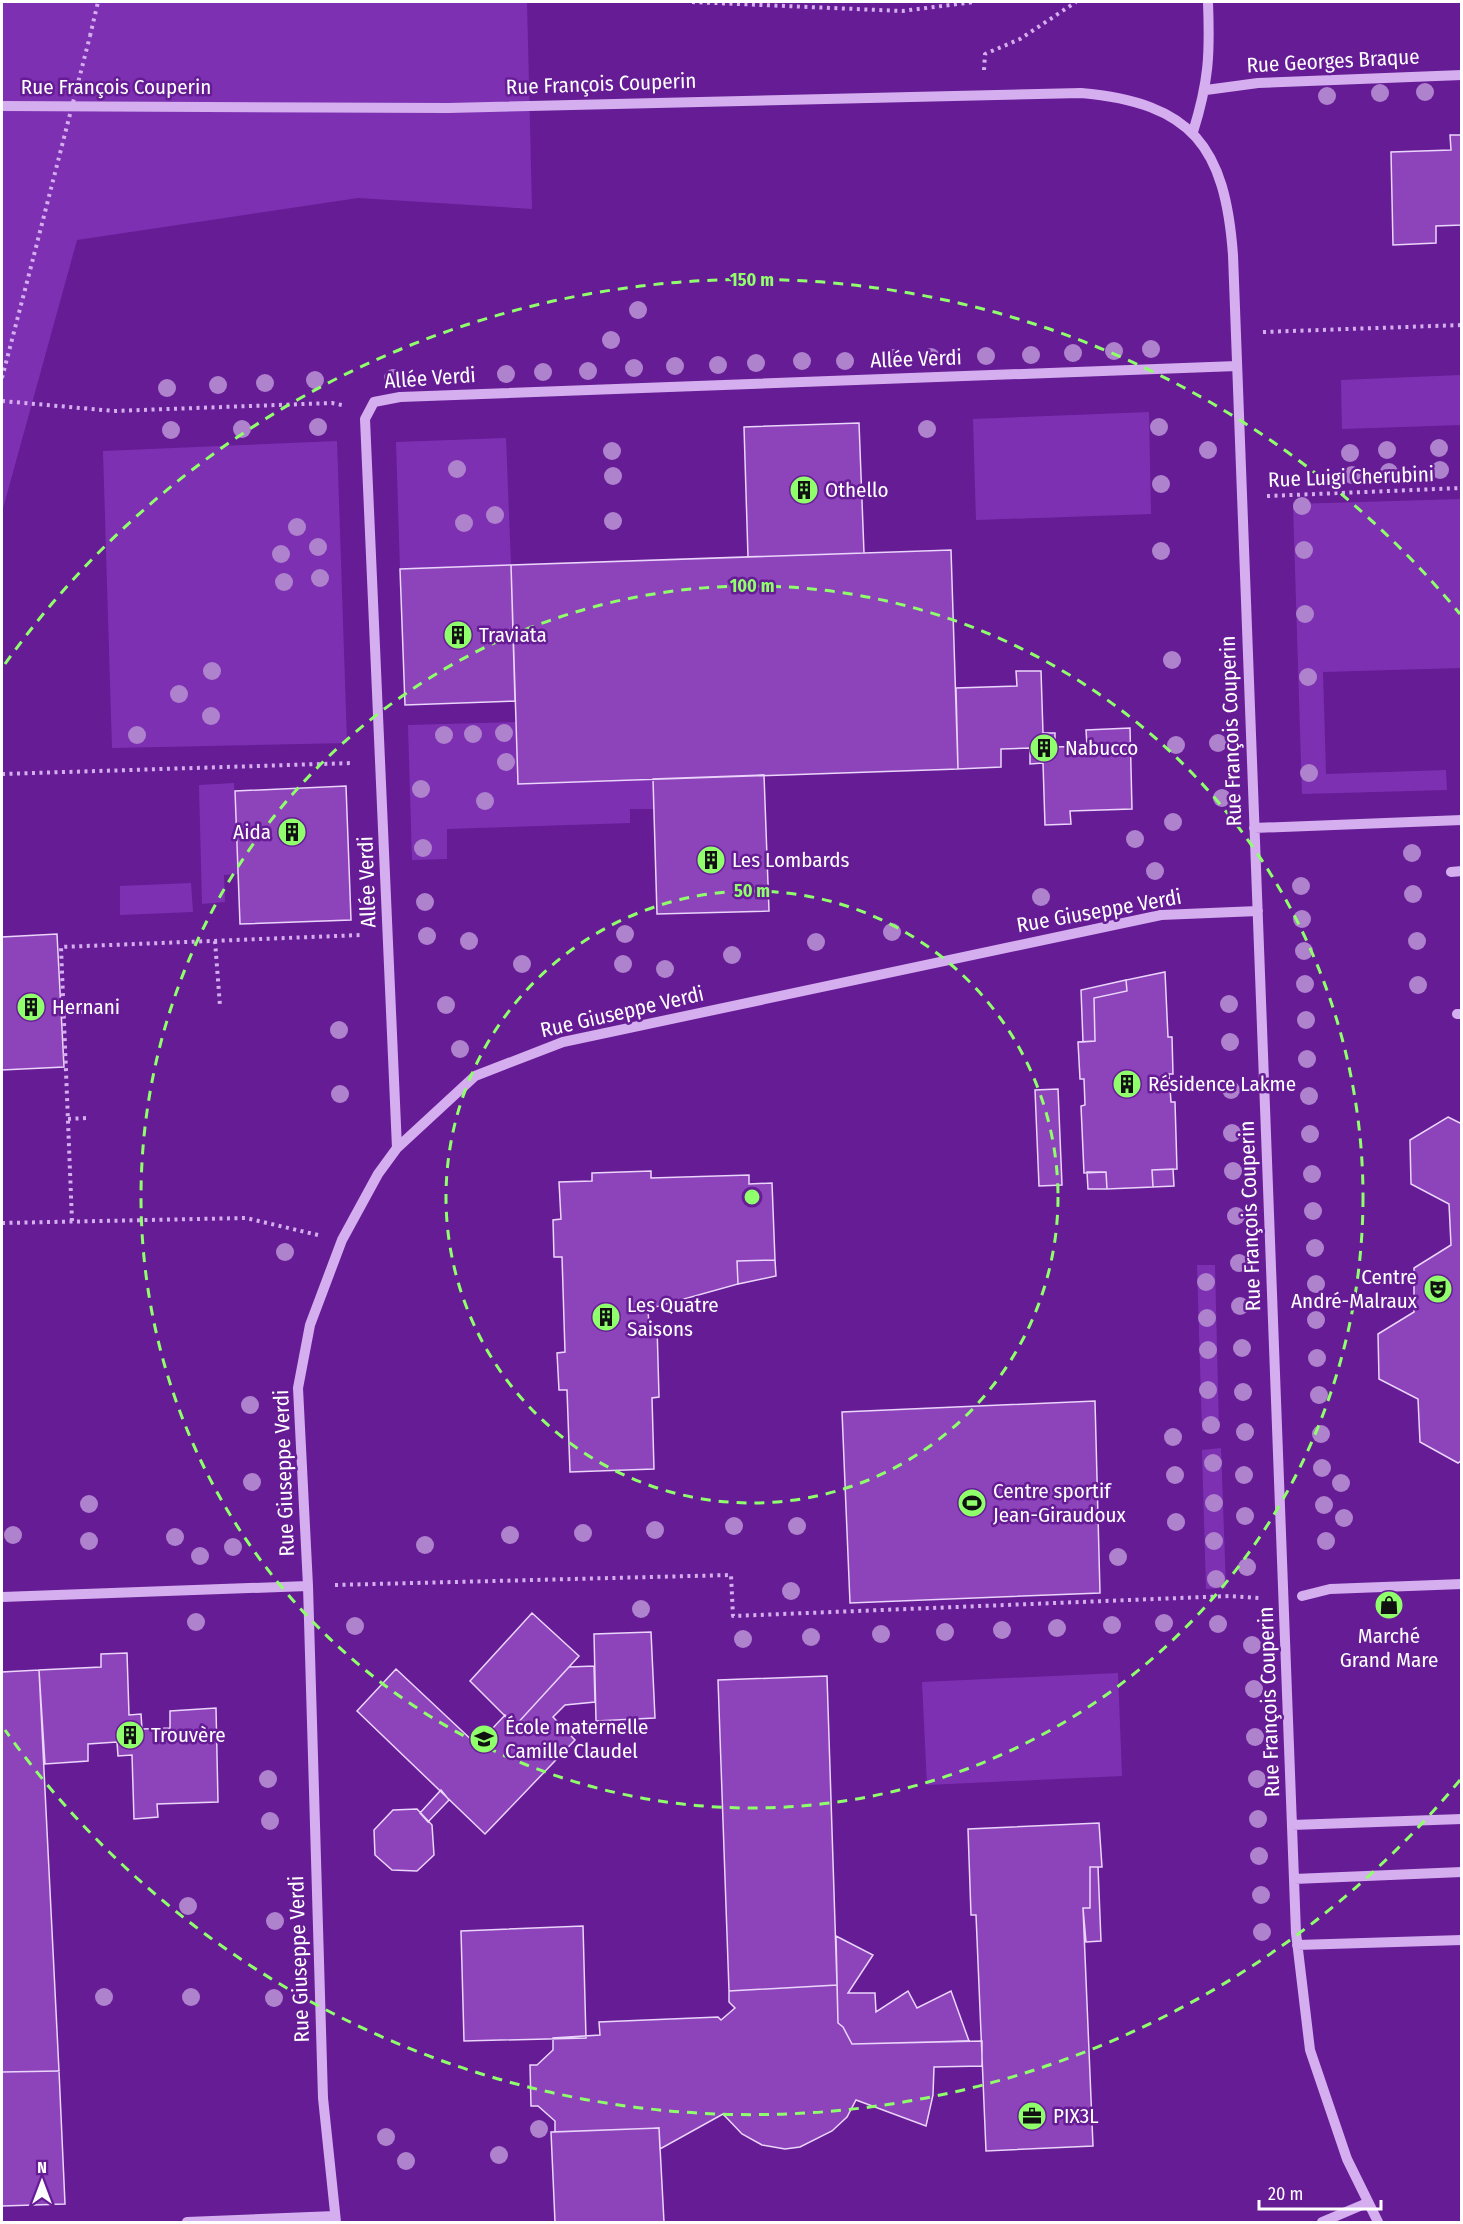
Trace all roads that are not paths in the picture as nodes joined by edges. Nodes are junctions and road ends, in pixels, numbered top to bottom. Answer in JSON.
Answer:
{"nodes":[{"id":1,"x":1208,"y":2,"type":"edge"},
{"id":2,"x":1461,"y":75,"type":"edge"},
{"id":3,"x":1206,"y":90,"type":"junction"},
{"id":4,"x":2,"y":106,"type":"edge"},
{"id":5,"x":1193,"y":132,"type":"junction"},
{"id":6,"x":1237,"y":366,"type":"junction"},
{"id":7,"x":1461,"y":820,"type":"edge"},
{"id":8,"x":1254,"y":828,"type":"junction"},
{"id":9,"x":1258,"y":911,"type":"junction"},
{"id":10,"x":397,"y":1148,"type":"junction"},
{"id":11,"x":1461,"y":1584,"type":"edge"},
{"id":12,"x":308,"y":1586,"type":"junction"},
{"id":13,"x":1302,"y":1596,"type":"dead end"},
{"id":14,"x":2,"y":1597,"type":"edge"},
{"id":15,"x":1461,"y":1819,"type":"edge"},
{"id":16,"x":1292,"y":1825,"type":"junction"},
{"id":17,"x":1461,"y":1872,"type":"edge"},
{"id":18,"x":1294,"y":1879,"type":"junction"},
{"id":19,"x":1461,"y":1940,"type":"edge"},
{"id":20,"x":1297,"y":1945,"type":"junction"},
{"id":21,"x":1367,"y":2203,"type":"junction"},
{"id":22,"x":335,"y":2219,"type":"edge"},
{"id":23,"x":187,"y":2223,"type":"edge"},
{"id":24,"x":1322,"y":2223,"type":"edge"},
{"id":25,"x":1378,"y":2223,"type":"edge"}],
"edges":[{"from":1,"to":3,"type":"street"},
{"from":2,"to":3,"type":"street","name":"Rue Georges Braque"},
{"from":3,"to":5,"type":"street"},
{"from":4,"to":5,"type":"street","name":"Rue François Couperin"},
{"from":5,"to":6,"type":"street","name":"Rue François Couperin"},
{"from":6,"to":8,"type":"street","name":"Rue François Couperin"},
{"from":6,"to":10,"type":"street","name":"Allée Verdi"},
{"from":7,"to":8,"type":"street"},
{"from":8,"to":9,"type":"street","name":"Rue François Couperin"},
{"from":9,"to":10,"type":"street","name":"Rue Giuseppe Verdi"},
{"from":9,"to":16,"type":"street","name":"Rue François Couperin"},
{"from":10,"to":12,"type":"street","name":"Rue Giuseppe Verdi"},
{"from":11,"to":13,"type":"street"},
{"from":12,"to":14,"type":"street"},
{"from":12,"to":22,"type":"street","name":"Rue Giuseppe Verdi"},
{"from":15,"to":16,"type":"street"},
{"from":16,"to":18,"type":"street","name":"Rue François Couperin"},
{"from":17,"to":18,"type":"street"},
{"from":18,"to":20,"type":"street","name":"Rue François Couperin"},
{"from":19,"to":20,"type":"street"},
{"from":20,"to":21,"type":"street","name":"Rue François Couperin"},
{"from":21,"to":24,"type":"street"},
{"from":21,"to":25,"type":"street","name":"Rue François Couperin"},
{"from":22,"to":23,"type":"street"}]}
